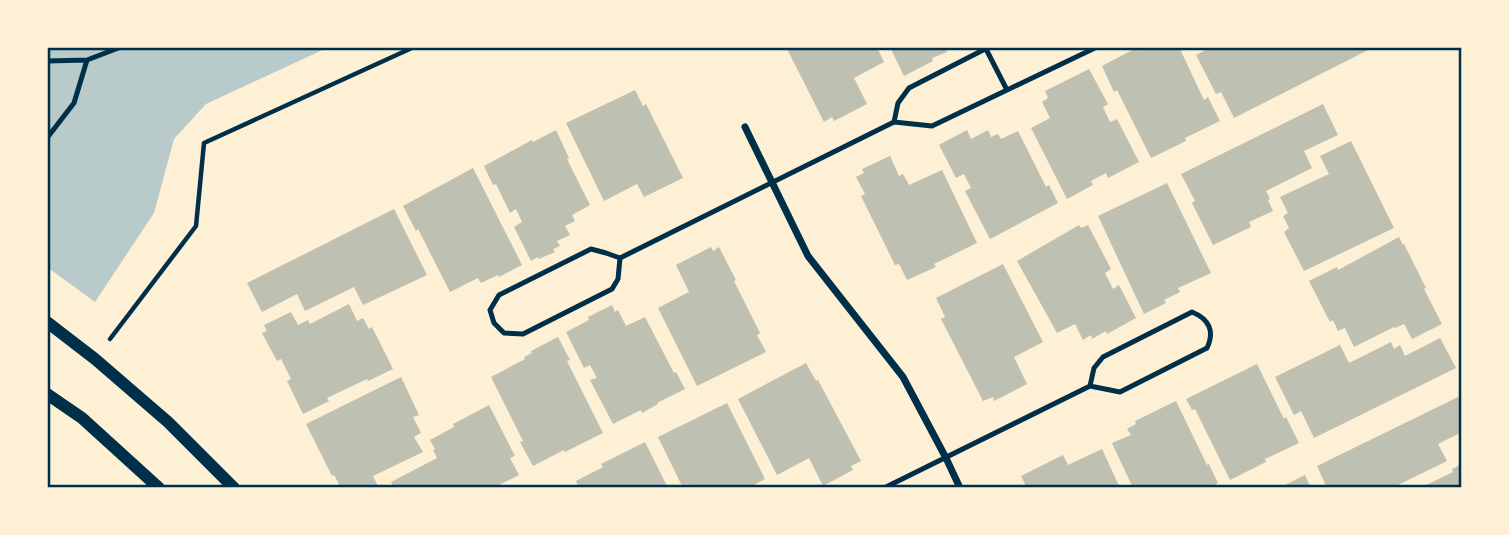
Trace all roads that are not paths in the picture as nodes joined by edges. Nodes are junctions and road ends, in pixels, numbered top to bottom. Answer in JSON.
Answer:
{"nodes":[{"id":1,"x":121,"y":47,"type":"edge"},
{"id":2,"x":1097,"y":47,"type":"edge"},
{"id":3,"x":988,"y":48,"type":"edge"},
{"id":4,"x":87,"y":60,"type":"junction"},
{"id":5,"x":47,"y":61,"type":"edge"},
{"id":6,"x":1007,"y":90,"type":"junction"},
{"id":7,"x":894,"y":122,"type":"junction"},
{"id":8,"x":745,"y":127,"type":"dead end"},
{"id":9,"x":47,"y":138,"type":"edge"},
{"id":10,"x":774,"y":183,"type":"junction"},
{"id":11,"x":620,"y":258,"type":"junction"},
{"id":12,"x":47,"y":321,"type":"edge"},
{"id":13,"x":1090,"y":386,"type":"junction"},
{"id":14,"x":47,"y":394,"type":"edge"},
{"id":15,"x":946,"y":458,"type":"junction"},
{"id":16,"x":159,"y":488,"type":"edge"},
{"id":17,"x":234,"y":488,"type":"edge"},
{"id":18,"x":884,"y":488,"type":"edge"},
{"id":19,"x":960,"y":488,"type":"edge"}],
"edges":[{"from":1,"to":4,"type":"lane"},
{"from":2,"to":6,"type":"lane"},
{"from":3,"to":6,"type":"lane"},
{"from":3,"to":7,"type":"lane"},
{"from":4,"to":5,"type":"lane"},
{"from":4,"to":9,"type":"lane"},
{"from":6,"to":7,"type":"lane"},
{"from":7,"to":10,"type":"lane"},
{"from":8,"to":10,"type":"street"},
{"from":10,"to":11,"type":"lane"},
{"from":10,"to":15,"type":"street"},
{"from":11,"to":11,"type":"lane"},
{"from":12,"to":17,"type":"street"},
{"from":13,"to":13,"type":"lane"},
{"from":13,"to":15,"type":"lane"},
{"from":14,"to":16,"type":"street"},
{"from":15,"to":18,"type":"lane"},
{"from":15,"to":19,"type":"street"}]}
